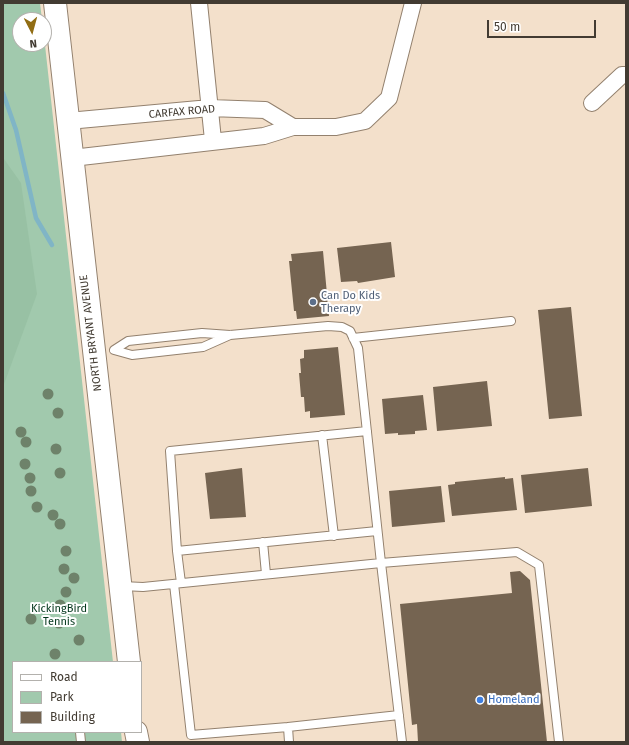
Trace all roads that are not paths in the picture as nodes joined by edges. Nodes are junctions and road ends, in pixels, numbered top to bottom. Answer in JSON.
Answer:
{"nodes":[{"id":1,"x":55,"y":3,"type":"edge"},
{"id":2,"x":199,"y":3,"type":"edge"},
{"id":3,"x":413,"y":3,"type":"edge"},
{"id":4,"x":626,"y":75,"type":"edge"},
{"id":5,"x":592,"y":103,"type":"dead end"},
{"id":6,"x":210,"y":108,"type":"junction"},
{"id":7,"x":68,"y":121,"type":"junction"},
{"id":8,"x":293,"y":127,"type":"junction"},
{"id":9,"x":213,"y":140,"type":"junction"},
{"id":10,"x":72,"y":158,"type":"junction"},
{"id":11,"x":511,"y":321,"type":"dead end"},
{"id":12,"x":230,"y":335,"type":"junction"},
{"id":13,"x":353,"y":338,"type":"junction"},
{"id":14,"x":103,"y":351,"type":"junction"},
{"id":15,"x":367,"y":431,"type":"junction"},
{"id":16,"x":322,"y":435,"type":"junction"},
{"id":17,"x":377,"y":531,"type":"junction"},
{"id":18,"x":334,"y":536,"type":"junction"},
{"id":19,"x":263,"y":542,"type":"junction"},
{"id":20,"x":177,"y":551,"type":"junction"},
{"id":21,"x":381,"y":563,"type":"junction"},
{"id":22,"x":266,"y":574,"type":"junction"},
{"id":23,"x":178,"y":583,"type":"junction"},
{"id":24,"x":121,"y":586,"type":"junction"},
{"id":25,"x":129,"y":661,"type":"edge"},
{"id":26,"x":399,"y":715,"type":"junction"},
{"id":27,"x":288,"y":727,"type":"junction"},
{"id":28,"x":289,"y":742,"type":"edge"},
{"id":29,"x":402,"y":742,"type":"edge"},
{"id":30,"x":559,"y":742,"type":"edge"}],
"edges":[{"from":1,"to":7,"type":"main road","name":"NORTH BRYANT AVENUE"},
{"from":2,"to":6,"type":"street"},
{"from":3,"to":8,"type":"street"},
{"from":4,"to":5,"type":"street"},
{"from":6,"to":7,"type":"street","name":"CARFAX ROAD"},
{"from":6,"to":8,"type":"street","name":"CARFAX ROAD"},
{"from":6,"to":9,"type":"street"},
{"from":7,"to":10,"type":"main road","name":"NORTH BRYANT AVENUE"},
{"from":8,"to":9,"type":"street"},
{"from":9,"to":10,"type":"street"},
{"from":10,"to":14,"type":"main road","name":"NORTH BRYANT AVENUE"},
{"from":11,"to":13,"type":"lane"},
{"from":12,"to":13,"type":"lane"},
{"from":12,"to":14,"type":"lane"},
{"from":12,"to":14,"type":"lane"},
{"from":13,"to":15,"type":"lane"},
{"from":14,"to":24,"type":"main road","name":"NORTH BRYANT AVENUE"},
{"from":15,"to":16,"type":"lane"},
{"from":15,"to":17,"type":"lane"},
{"from":16,"to":18,"type":"lane"},
{"from":16,"to":20,"type":"lane"},
{"from":17,"to":18,"type":"lane"},
{"from":17,"to":21,"type":"lane"},
{"from":18,"to":19,"type":"lane"},
{"from":19,"to":20,"type":"lane"},
{"from":19,"to":22,"type":"lane"},
{"from":20,"to":23,"type":"lane"},
{"from":21,"to":22,"type":"lane"},
{"from":21,"to":26,"type":"lane"},
{"from":21,"to":30,"type":"lane"},
{"from":22,"to":23,"type":"lane"},
{"from":23,"to":24,"type":"lane"},
{"from":23,"to":27,"type":"lane"},
{"from":24,"to":25,"type":"main road","name":"NORTH BRYANT AVENUE"},
{"from":26,"to":27,"type":"lane"},
{"from":26,"to":29,"type":"lane"},
{"from":27,"to":28,"type":"lane"}]}
